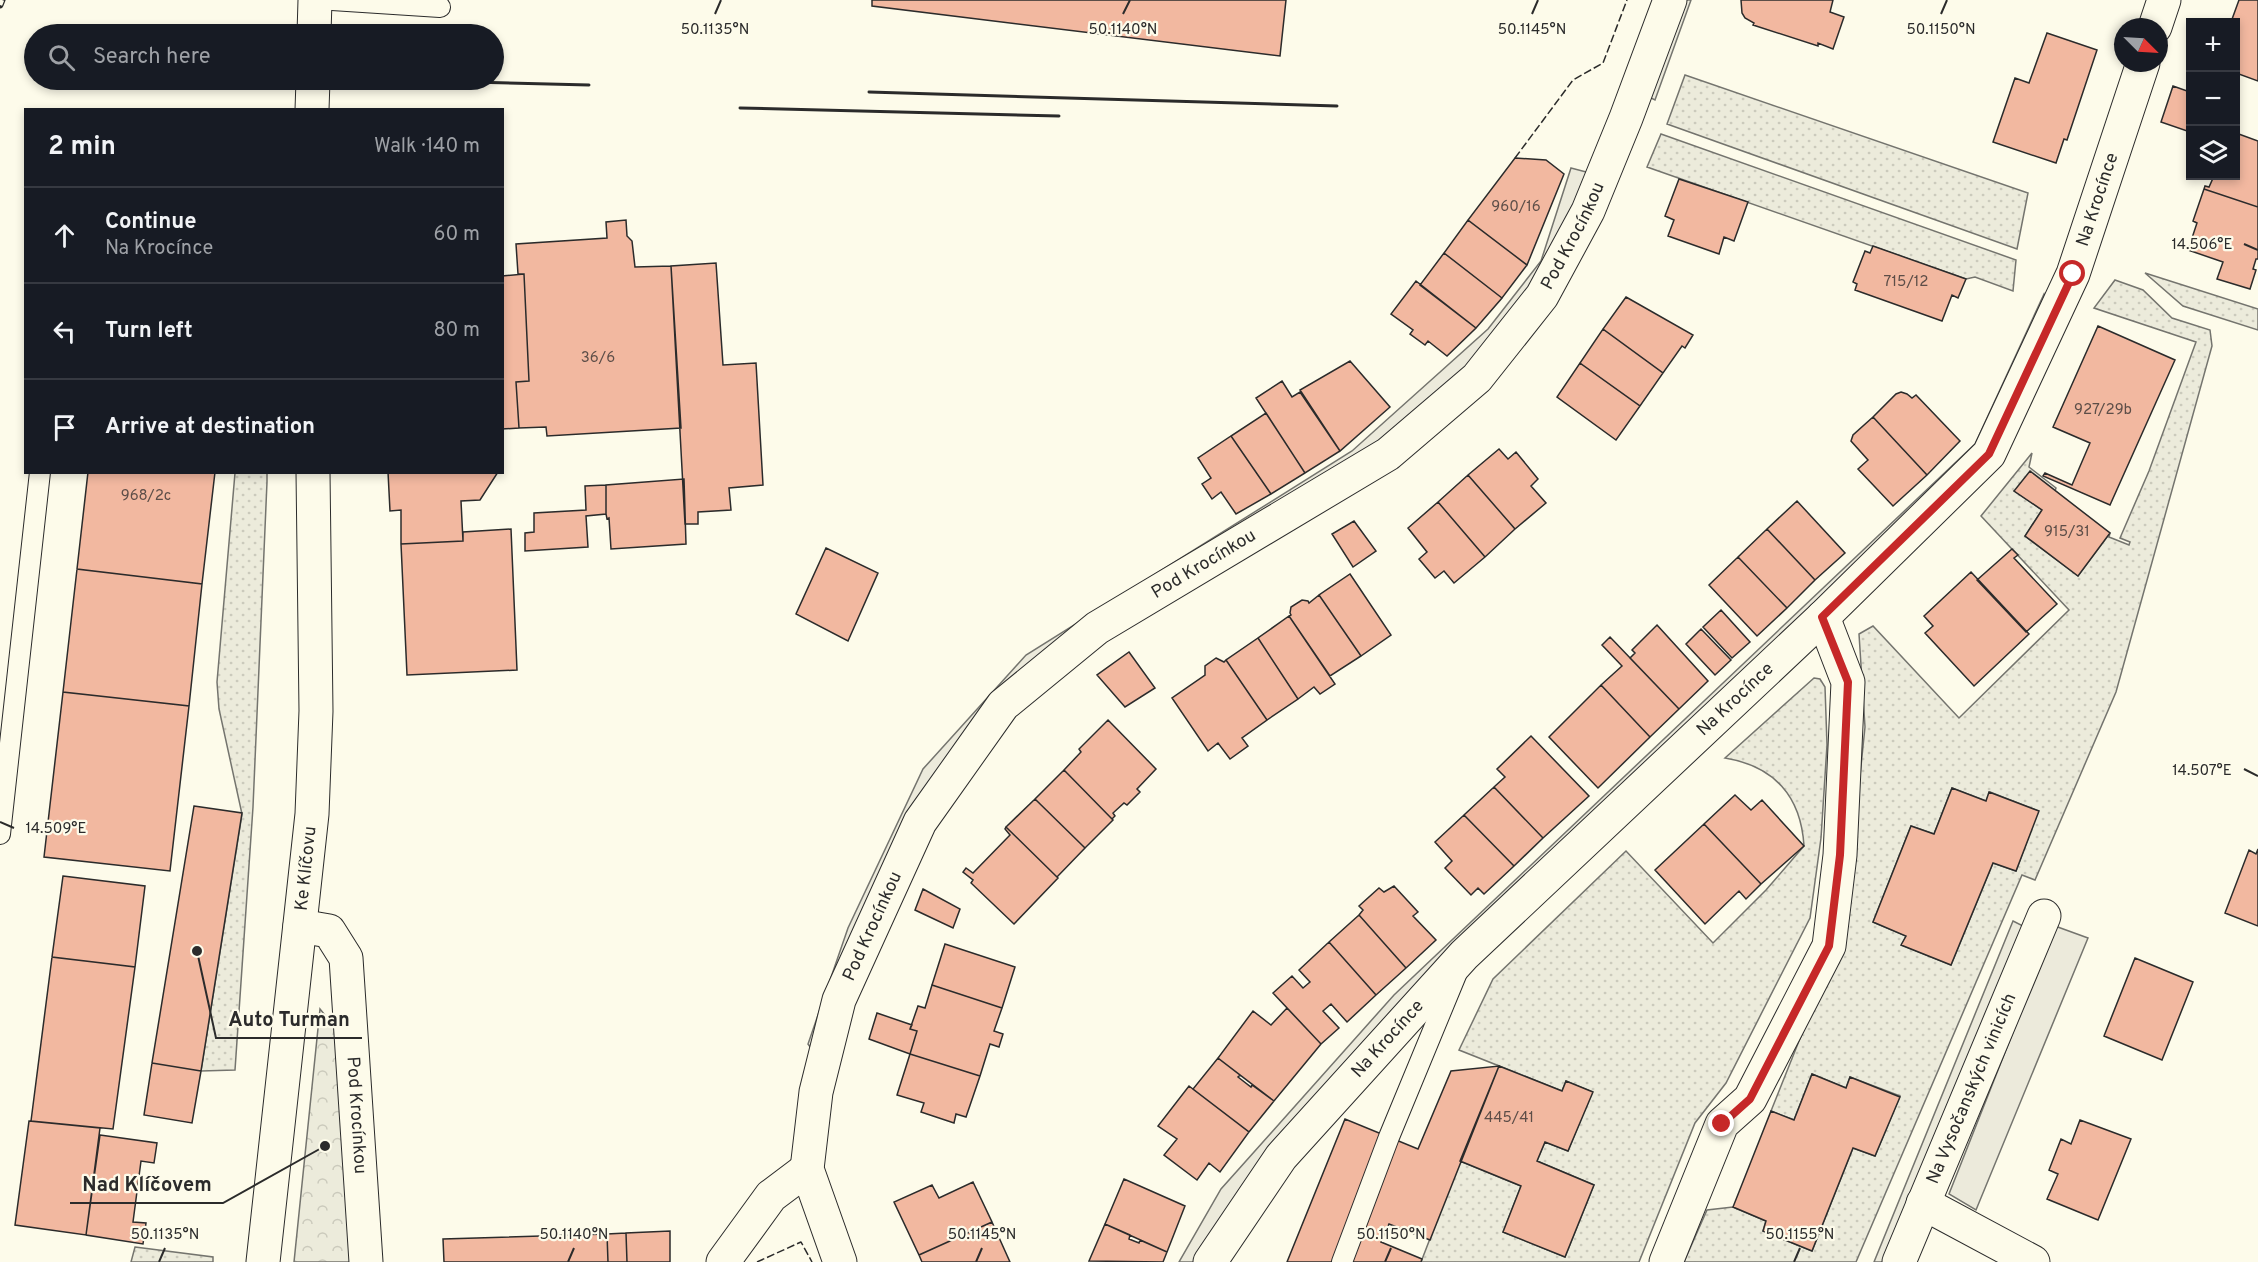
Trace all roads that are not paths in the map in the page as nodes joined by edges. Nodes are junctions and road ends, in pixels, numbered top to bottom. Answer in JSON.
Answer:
{"nodes":[{"id":1,"x":315,"y":0,"type":"edge"},
{"id":2,"x":332,"y":0,"type":"edge"},
{"id":3,"x":1670,"y":0,"type":"edge"},
{"id":4,"x":2164,"y":0,"type":"edge"},
{"id":5,"x":440,"y":7,"type":"dead end"},
{"id":6,"x":2158,"y":18,"type":"edge"},
{"id":7,"x":314,"y":24,"type":"edge"},
{"id":8,"x":2140,"y":72,"type":"edge"},
{"id":9,"x":313,"y":90,"type":"edge"},
{"id":10,"x":312,"y":108,"type":"edge"},
{"id":11,"x":40,"y":474,"type":"edge"},
{"id":12,"x":313,"y":474,"type":"edge"},
{"id":13,"x":1822,"y":617,"type":"junction"},
{"id":14,"x":0,"y":834,"type":"edge"},
{"id":15,"x":2044,"y":916,"type":"dead end"},
{"id":16,"x":300,"y":926,"type":"junction"},
{"id":17,"x":1464,"y":955,"type":"junction"},
{"id":18,"x":807,"y":1169,"type":"junction"},
{"id":19,"x":1923,"y":1203,"type":"junction"},
{"id":20,"x":263,"y":1262,"type":"edge"},
{"id":21,"x":366,"y":1262,"type":"edge"},
{"id":22,"x":723,"y":1262,"type":"edge"},
{"id":23,"x":840,"y":1262,"type":"edge"},
{"id":24,"x":1210,"y":1262,"type":"edge"},
{"id":25,"x":1342,"y":1262,"type":"edge"},
{"id":26,"x":1666,"y":1262,"type":"edge"},
{"id":27,"x":1899,"y":1262,"type":"edge"},
{"id":28,"x":2032,"y":1262,"type":"edge"}],
"edges":[{"from":1,"to":7,"type":"street"},
{"from":2,"to":5,"type":"lane"},
{"from":3,"to":18,"type":"street","name":"Pod Krocínkou"},
{"from":4,"to":6,"type":"street"},
{"from":8,"to":13,"type":"street","name":"Na Krocínce"},
{"from":9,"to":10,"type":"street"},
{"from":11,"to":14,"type":"lane"},
{"from":12,"to":16,"type":"street","name":"Ke Klíčovu"},
{"from":13,"to":17,"type":"street","name":"Na Krocínce"},
{"from":13,"to":26,"type":"street"},
{"from":15,"to":19,"type":"street","name":"Na Vysočanských vinicích"},
{"from":16,"to":20,"type":"street","name":"Ke Klíčovu"},
{"from":16,"to":21,"type":"street","name":"Pod Krocínkou"},
{"from":17,"to":24,"type":"street","name":"Na Krocínce"},
{"from":17,"to":25,"type":"lane"},
{"from":18,"to":22,"type":"street"},
{"from":18,"to":23,"type":"street","name":"Pod Krocínkou"},
{"from":19,"to":27,"type":"street","name":"Na Vysočanských vinicích"},
{"from":19,"to":28,"type":"street"}]}
